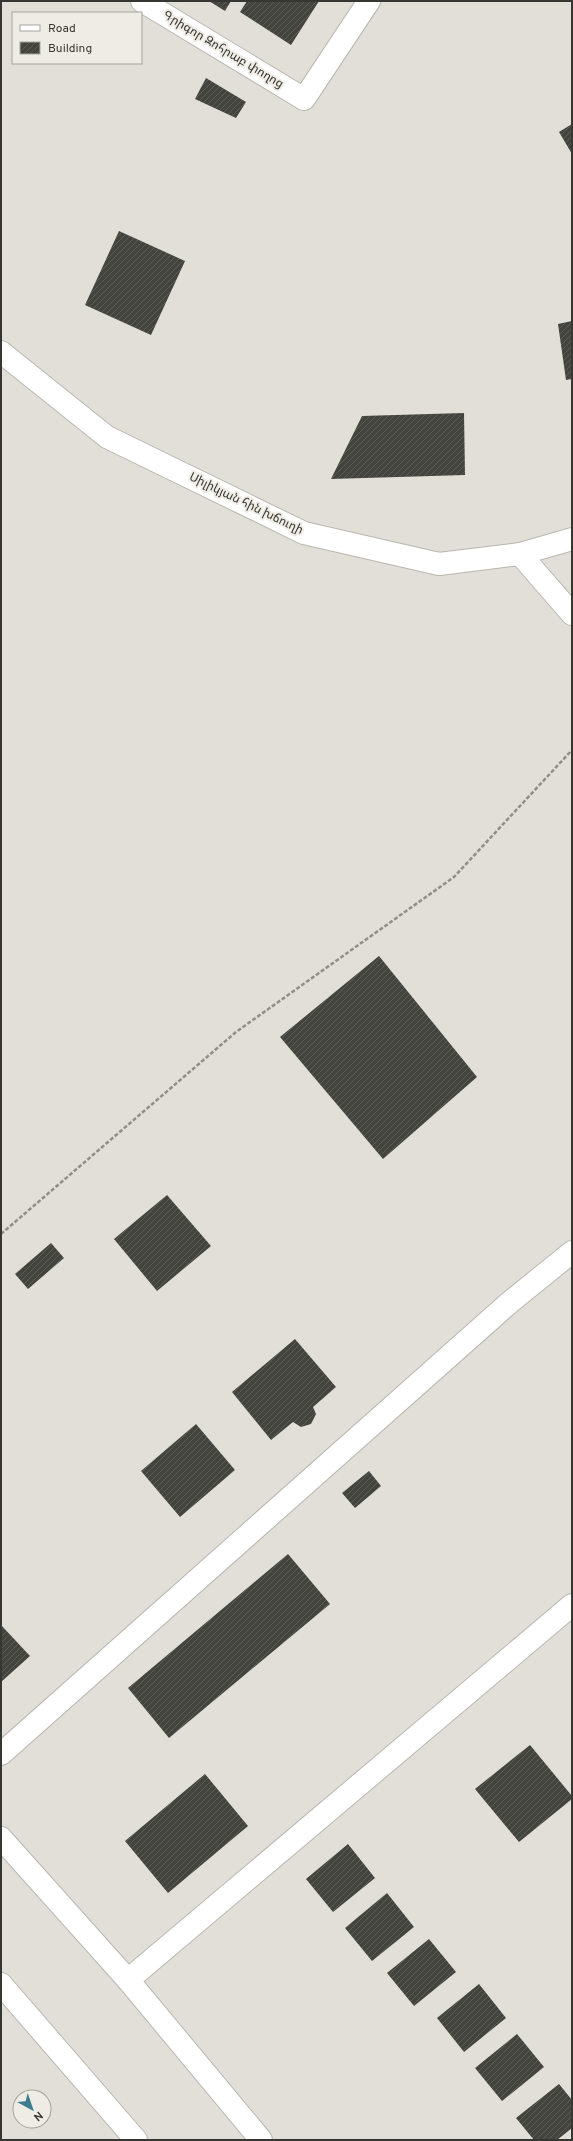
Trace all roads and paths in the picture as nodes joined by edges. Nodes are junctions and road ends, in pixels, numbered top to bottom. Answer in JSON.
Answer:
{"nodes":[{"id":1,"x":142,"y":1,"type":"edge"},
{"id":2,"x":369,"y":1,"type":"edge"},
{"id":3,"x":1,"y":352,"type":"edge"},
{"id":4,"x":572,"y":539,"type":"edge"},
{"id":5,"x":520,"y":554,"type":"junction"},
{"id":6,"x":572,"y":614,"type":"edge"},
{"id":7,"x":572,"y":750,"type":"edge"},
{"id":8,"x":1,"y":1234,"type":"edge"},
{"id":9,"x":572,"y":1252,"type":"edge"},
{"id":10,"x":572,"y":1604,"type":"edge"},
{"id":11,"x":1,"y":1754,"type":"edge"},
{"id":12,"x":1,"y":1838,"type":"edge"},
{"id":13,"x":128,"y":1980,"type":"junction"},
{"id":14,"x":1,"y":1984,"type":"edge"},
{"id":15,"x":136,"y":2140,"type":"edge"},
{"id":16,"x":261,"y":2140,"type":"edge"}],
"edges":[{"from":1,"to":2,"type":"street","name":"Գրիգոր Զոհրաբ փողոց"},
{"from":3,"to":5,"type":"street","name":"Սիլիկյան հին խճուղի"},
{"from":4,"to":5,"type":"street","name":"Սիլիկյան հին խճուղի"},
{"from":5,"to":6,"type":"street"},
{"from":7,"to":8,"type":"path"},
{"from":9,"to":11,"type":"street"},
{"from":10,"to":13,"type":"street"},
{"from":12,"to":13,"type":"street"},
{"from":13,"to":16,"type":"street"},
{"from":14,"to":15,"type":"street"}]}
